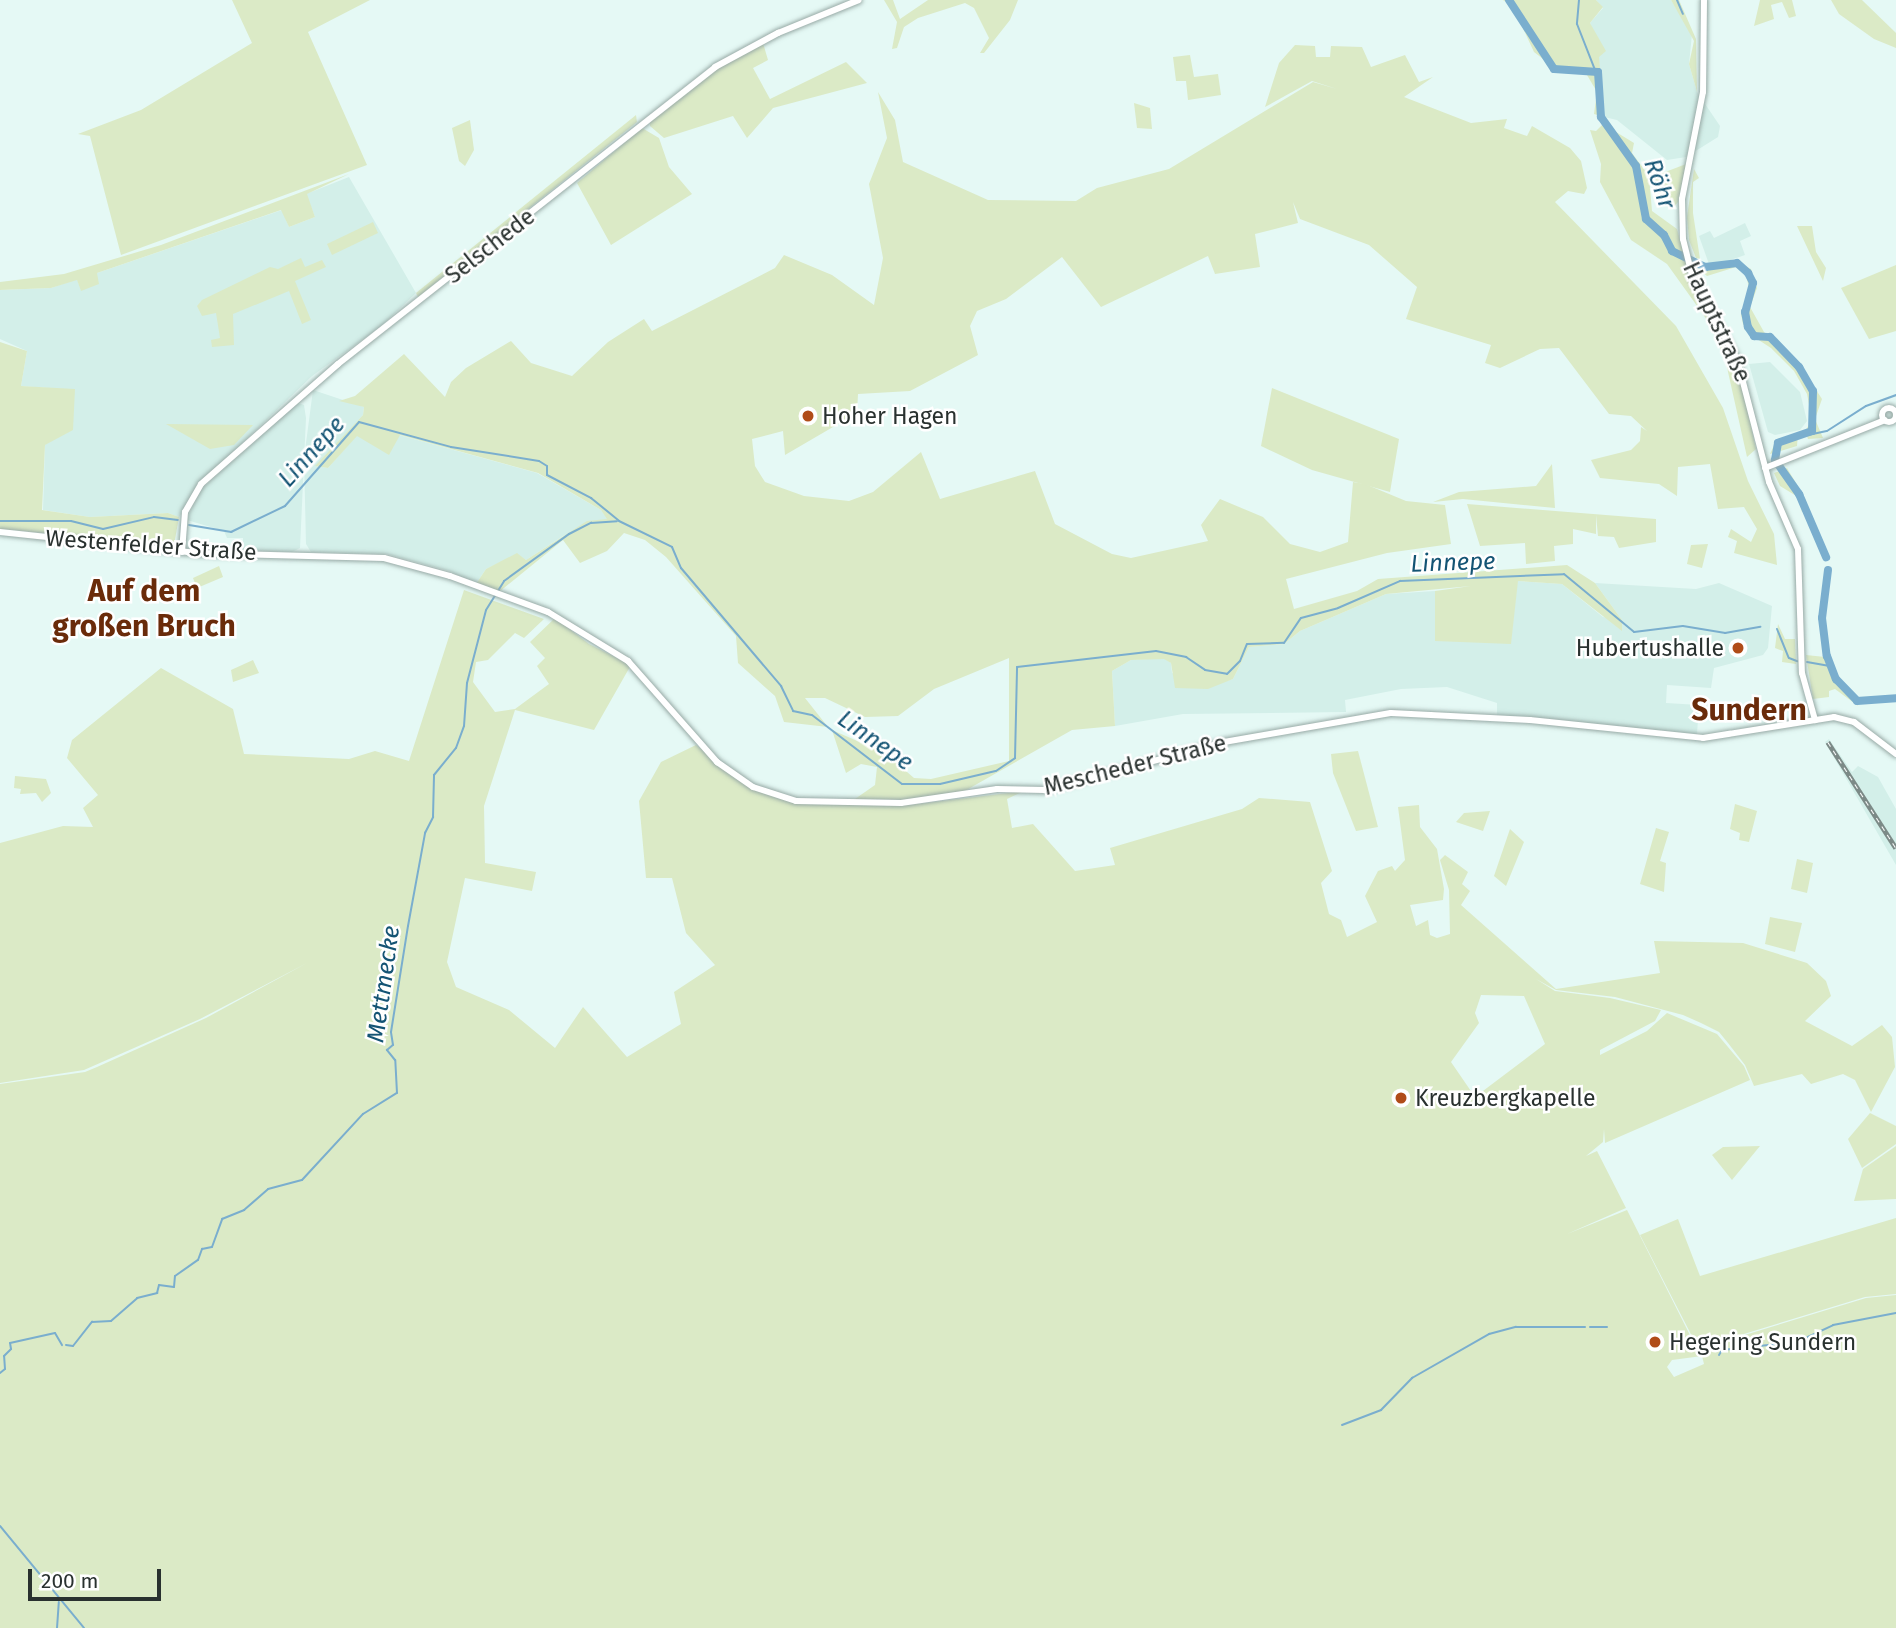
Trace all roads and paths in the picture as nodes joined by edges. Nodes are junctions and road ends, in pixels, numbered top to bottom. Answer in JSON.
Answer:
{"nodes":[{"id":1,"x":859,"y":0,"type":"edge"},
{"id":2,"x":1704,"y":0,"type":"edge"},
{"id":3,"x":1896,"y":414,"type":"edge"},
{"id":4,"x":1768,"y":467,"type":"junction"},
{"id":5,"x":0,"y":532,"type":"edge"},
{"id":6,"x":182,"y":552,"type":"junction"},
{"id":7,"x":303,"y":555,"type":"joint"},
{"id":8,"x":1815,"y":720,"type":"junction"},
{"id":9,"x":1896,"y":754,"type":"edge"}],
"edges":[{"from":1,"to":6,"type":"main road","name":"Selschede"},
{"from":2,"to":4,"type":"main road","name":"Hauptstraße"},
{"from":3,"to":4,"type":"main road"},
{"from":4,"to":8,"type":"main road","name":"Hauptstraße"},
{"from":5,"to":6,"type":"main road","name":"Westenfelder Straße"},
{"from":6,"to":7,"type":"main road","name":"Westenfelder Straße"},
{"from":7,"to":8,"type":"main road","name":"Mescheder Straße"},
{"from":8,"to":9,"type":"main road","name":"Mescheder Straße"}]}
